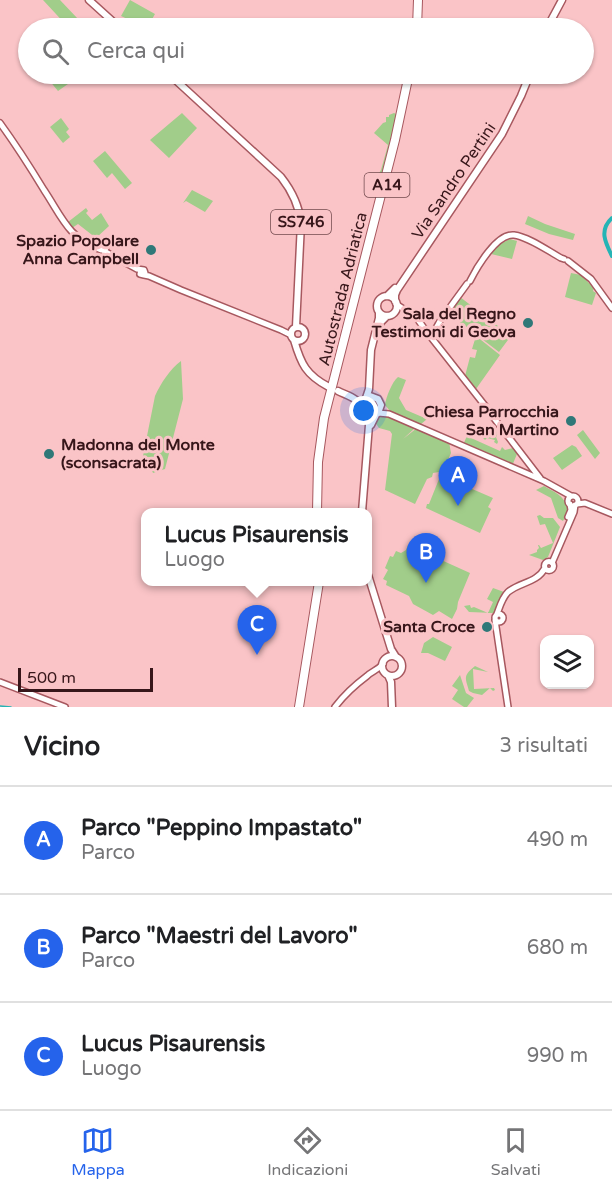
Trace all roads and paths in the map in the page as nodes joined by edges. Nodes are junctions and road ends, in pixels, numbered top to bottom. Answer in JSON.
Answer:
{"nodes":[{"id":1,"x":90,"y":0,"type":"edge"},
{"id":2,"x":416,"y":0,"type":"edge"},
{"id":3,"x":561,"y":0,"type":"edge"},
{"id":4,"x":109,"y":18,"type":"edge"},
{"id":5,"x":415,"y":18,"type":"edge"},
{"id":6,"x":551,"y":18,"type":"edge"},
{"id":7,"x":180,"y":84,"type":"edge"},
{"id":8,"x":410,"y":84,"type":"edge"},
{"id":9,"x":524,"y":84,"type":"edge"},
{"id":10,"x":524,"y":84,"type":"edge"},
{"id":11,"x":0,"y":123,"type":"edge"},
{"id":12,"x":387,"y":296,"type":"junction"},
{"id":13,"x":395,"y":302,"type":"junction"},
{"id":14,"x":612,"y":309,"type":"edge"},
{"id":15,"x":405,"y":311,"type":"junction"},
{"id":16,"x":379,"y":312,"type":"junction"},
{"id":17,"x":391,"y":314,"type":"junction"},
{"id":18,"x":296,"y":333,"type":"junction"},
{"id":19,"x":430,"y":333,"type":"junction"},
{"id":20,"x":328,"y":387,"type":"dead end"},
{"id":21,"x":338,"y":391,"type":"dead end"},
{"id":22,"x":375,"y":397,"type":"junction"},
{"id":23,"x":364,"y":401,"type":"junction"},
{"id":24,"x":381,"y":405,"type":"junction"},
{"id":25,"x":365,"y":413,"type":"junction"},
{"id":26,"x":377,"y":414,"type":"junction"},
{"id":27,"x":389,"y":414,"type":"junction"},
{"id":28,"x":528,"y":469,"type":"junction"},
{"id":29,"x":536,"y":478,"type":"junction"},
{"id":30,"x":544,"y":481,"type":"junction"},
{"id":31,"x":573,"y":501,"type":"junction"},
{"id":32,"x":319,"y":508,"type":"edge"},
{"id":33,"x":362,"y":508,"type":"edge"},
{"id":34,"x":363,"y":508,"type":"edge"},
{"id":35,"x":612,"y":513,"type":"edge"},
{"id":36,"x":316,"y":586,"type":"edge"},
{"id":37,"x":370,"y":586,"type":"edge"},
{"id":38,"x":371,"y":586,"type":"edge"},
{"id":39,"x":387,"y":657,"type":"junction"},
{"id":40,"x":396,"y":657,"type":"junction"},
{"id":41,"x":385,"y":670,"type":"junction"},
{"id":42,"x":397,"y":675,"type":"junction"},
{"id":43,"x":0,"y":682,"type":"edge"},
{"id":44,"x":65,"y":707,"type":"edge"},
{"id":45,"x":298,"y":707,"type":"edge"},
{"id":46,"x":334,"y":707,"type":"edge"},
{"id":47,"x":393,"y":707,"type":"edge"},
{"id":48,"x":508,"y":707,"type":"edge"}],
"edges":[{"from":1,"to":4,"type":"main road"},
{"from":2,"to":5,"type":"highway"},
{"from":3,"to":6,"type":"main road"},
{"from":7,"to":18,"type":"main road","number":"SS746"},
{"from":8,"to":32,"type":"highway","name":"Autostrada Adriatica","number":"A14"},
{"from":9,"to":12,"type":"main road","name":"Via Sandro Pertini"},
{"from":10,"to":13,"type":"main road","name":"Via Sandro Pertini"},
{"from":11,"to":18,"type":"street"},
{"from":12,"to":13,"type":"main road"},
{"from":12,"to":16,"type":"main road","name":"Via Sandro Pertini"},
{"from":13,"to":15,"type":"street"},
{"from":13,"to":17,"type":"main road","name":"Via Sandro Pertini"},
{"from":14,"to":19,"type":"street"},
{"from":15,"to":17,"type":"street"},
{"from":15,"to":19,"type":"street"},
{"from":16,"to":17,"type":"main road"},
{"from":16,"to":23,"type":"main road","name":"Via Sandro Pertini"},
{"from":17,"to":22,"type":"main road","name":"Via Sandro Pertini"},
{"from":18,"to":20,"type":"main road","number":"SS746"},
{"from":19,"to":28,"type":"street"},
{"from":21,"to":23,"type":"main road"},
{"from":22,"to":23,"type":"main road"},
{"from":22,"to":24,"type":"main road"},
{"from":23,"to":25,"type":"main road","name":"Via Sandro Pertini"},
{"from":24,"to":26,"type":"main road","name":"Via Sandro Pertini"},
{"from":24,"to":27,"type":"street"},
{"from":25,"to":26,"type":"main road"},
{"from":25,"to":33,"type":"main road","name":"Via Sandro Pertini"},
{"from":26,"to":27,"type":"street"},
{"from":26,"to":34,"type":"main road","name":"Via Sandro Pertini"},
{"from":27,"to":28,"type":"street"},
{"from":28,"to":29,"type":"street"},
{"from":28,"to":30,"type":"street"},
{"from":29,"to":30,"type":"street"},
{"from":29,"to":31,"type":"street"},
{"from":30,"to":31,"type":"street"},
{"from":31,"to":35,"type":"street"},
{"from":31,"to":48,"type":"street"},
{"from":36,"to":45,"type":"highway"},
{"from":37,"to":39,"type":"main road"},
{"from":38,"to":40,"type":"main road"},
{"from":39,"to":40,"type":"main road"},
{"from":39,"to":41,"type":"main road"},
{"from":40,"to":42,"type":"main road"},
{"from":41,"to":42,"type":"main road"},
{"from":41,"to":46,"type":"street"},
{"from":41,"to":47,"type":"main road"},
{"from":42,"to":47,"type":"main road"},
{"from":43,"to":44,"type":"street"}]}
